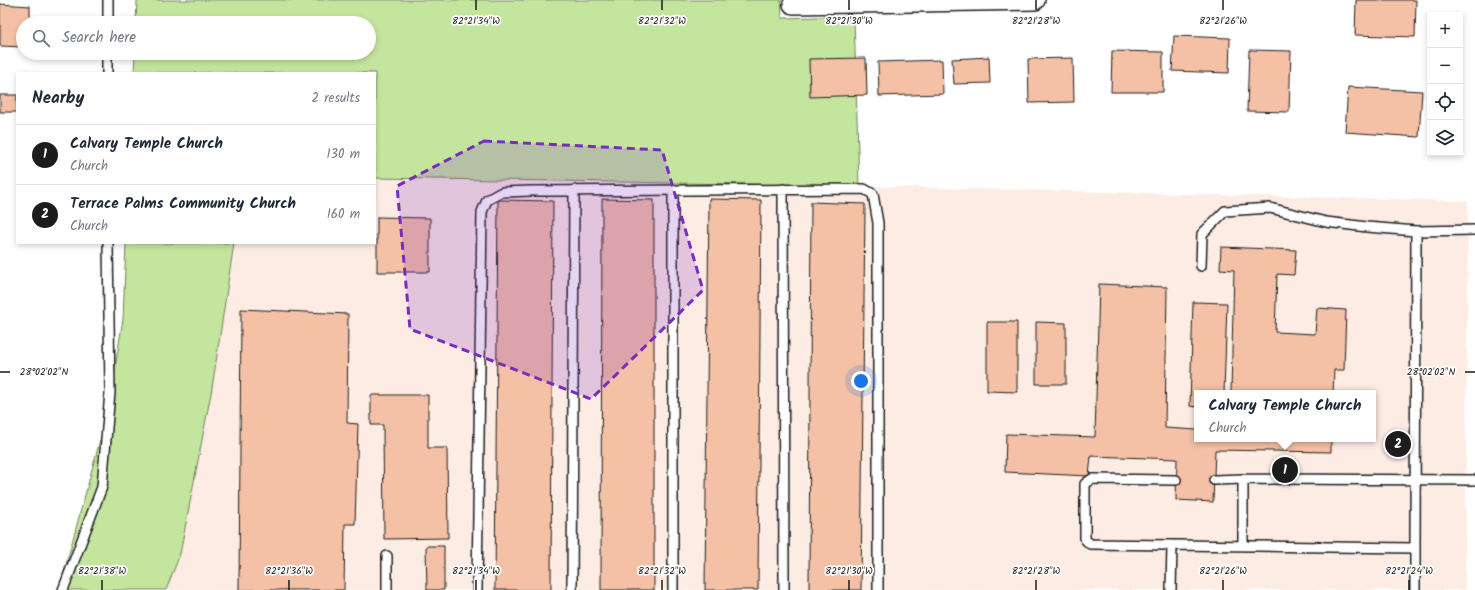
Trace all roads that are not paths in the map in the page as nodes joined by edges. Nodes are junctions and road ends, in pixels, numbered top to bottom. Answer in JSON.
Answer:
{"nodes":[{"id":1,"x":108,"y":0,"type":"edge"},
{"id":2,"x":1035,"y":0,"type":"edge"},
{"id":3,"x":793,"y":4,"type":"dead end"},
{"id":4,"x":108,"y":16,"type":"edge"},
{"id":5,"x":107,"y":60,"type":"edge"},
{"id":6,"x":107,"y":72,"type":"edge"},
{"id":7,"x":783,"y":189,"type":"junction"},
{"id":8,"x":574,"y":190,"type":"junction"},
{"id":9,"x":673,"y":190,"type":"junction"},
{"id":10,"x":1475,"y":230,"type":"edge"},
{"id":11,"x":1416,"y":231,"type":"junction"},
{"id":12,"x":108,"y":244,"type":"edge"},
{"id":13,"x":1201,"y":266,"type":"dead end"},
{"id":14,"x":1243,"y":479,"type":"junction"},
{"id":15,"x":1176,"y":480,"type":"dead end"},
{"id":16,"x":1214,"y":480,"type":"dead end"},
{"id":17,"x":1415,"y":480,"type":"junction"},
{"id":18,"x":1475,"y":480,"type":"edge"},
{"id":19,"x":1172,"y":545,"type":"junction"},
{"id":20,"x":1243,"y":546,"type":"junction"},
{"id":21,"x":1415,"y":548,"type":"junction"},
{"id":22,"x":387,"y":556,"type":"dead end"},
{"id":23,"x":63,"y":590,"type":"edge"},
{"id":24,"x":387,"y":590,"type":"edge"},
{"id":25,"x":477,"y":590,"type":"edge"},
{"id":26,"x":572,"y":590,"type":"edge"},
{"id":27,"x":673,"y":590,"type":"edge"},
{"id":28,"x":784,"y":590,"type":"edge"},
{"id":29,"x":878,"y":590,"type":"edge"},
{"id":30,"x":1171,"y":590,"type":"edge"},
{"id":31,"x":1415,"y":590,"type":"edge"}],
"edges":[{"from":1,"to":4,"type":"lane"},
{"from":2,"to":3,"type":"street"},
{"from":5,"to":6,"type":"lane"},
{"from":7,"to":9,"type":"lane"},
{"from":7,"to":28,"type":"lane"},
{"from":7,"to":29,"type":"lane"},
{"from":8,"to":9,"type":"lane"},
{"from":8,"to":25,"type":"lane"},
{"from":8,"to":26,"type":"lane"},
{"from":9,"to":27,"type":"lane"},
{"from":10,"to":11,"type":"lane"},
{"from":11,"to":13,"type":"lane"},
{"from":11,"to":17,"type":"lane"},
{"from":12,"to":23,"type":"lane"},
{"from":14,"to":16,"type":"lane"},
{"from":14,"to":17,"type":"lane"},
{"from":14,"to":20,"type":"lane"},
{"from":15,"to":19,"type":"lane"},
{"from":17,"to":18,"type":"lane"},
{"from":17,"to":21,"type":"lane"},
{"from":19,"to":20,"type":"lane"},
{"from":19,"to":30,"type":"lane"},
{"from":20,"to":21,"type":"lane"},
{"from":21,"to":31,"type":"lane"},
{"from":22,"to":24,"type":"lane"}]}
